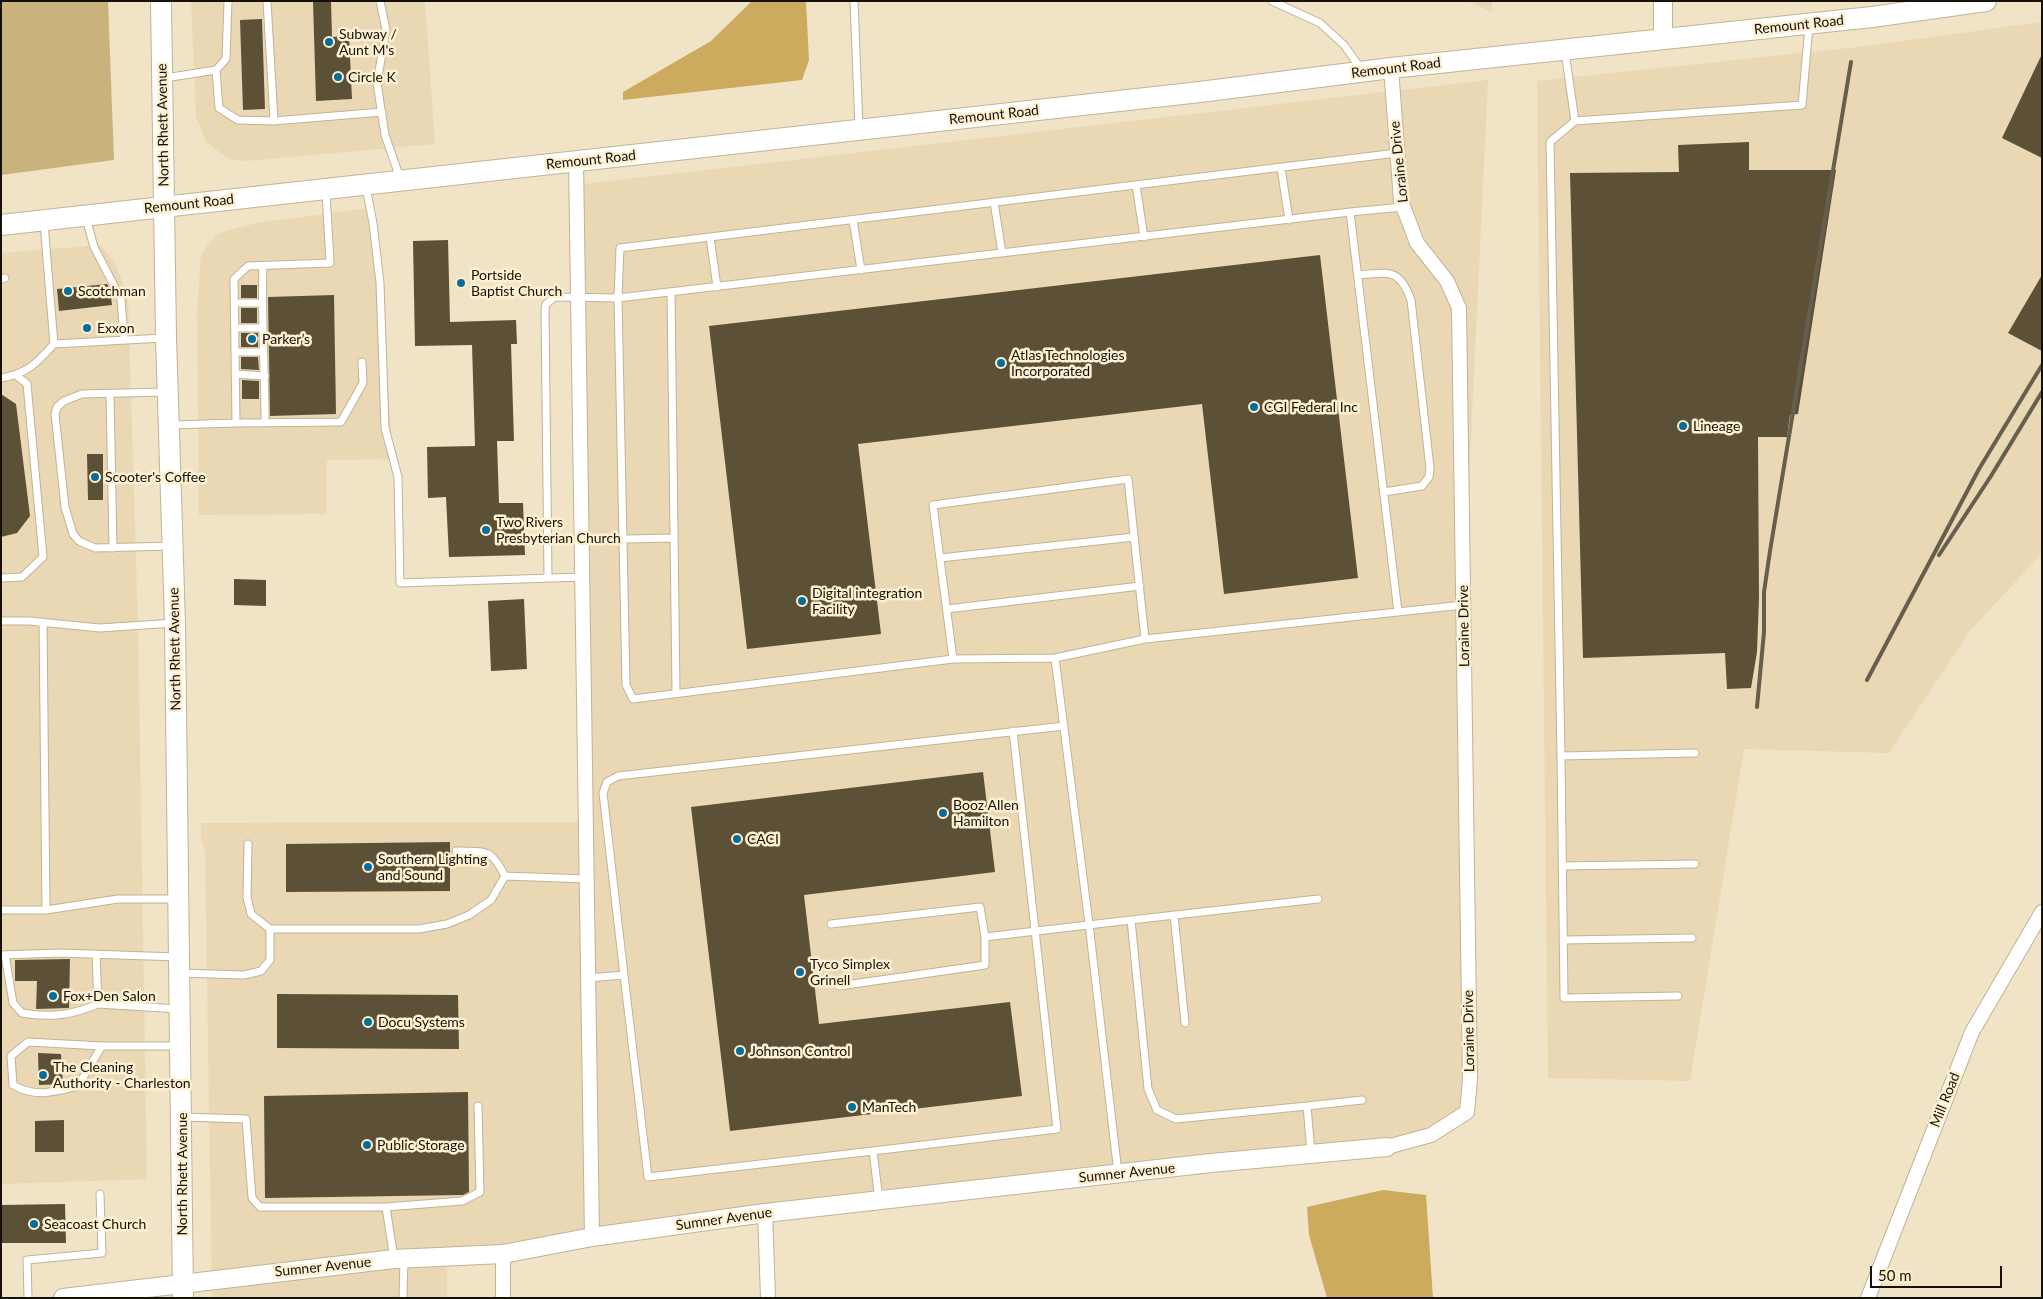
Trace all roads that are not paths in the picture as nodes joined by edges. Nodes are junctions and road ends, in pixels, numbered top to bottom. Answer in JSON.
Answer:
{"nodes":[{"id":1,"x":161,"y":1,"type":"edge"},
{"id":2,"x":228,"y":1,"type":"edge"},
{"id":3,"x":267,"y":1,"type":"edge"},
{"id":4,"x":380,"y":1,"type":"edge"},
{"id":5,"x":854,"y":1,"type":"edge"},
{"id":6,"x":1272,"y":1,"type":"edge"},
{"id":7,"x":1663,"y":1,"type":"edge"},
{"id":8,"x":1986,"y":1,"type":"edge"},
{"id":9,"x":1809,"y":23,"type":"junction"},
{"id":10,"x":1663,"y":39,"type":"junction"},
{"id":11,"x":1564,"y":50,"type":"junction"},
{"id":12,"x":1391,"y":68,"type":"junction"},
{"id":13,"x":216,"y":70,"type":"junction"},
{"id":14,"x":1362,"y":71,"type":"junction"},
{"id":15,"x":162,"y":78,"type":"junction"},
{"id":16,"x":382,"y":112,"type":"junction"},
{"id":17,"x":1575,"y":121,"type":"junction"},
{"id":18,"x":274,"y":122,"type":"junction"},
{"id":19,"x":859,"y":130,"type":"junction"},
{"id":20,"x":1397,"y":153,"type":"junction"},
{"id":21,"x":576,"y":162,"type":"junction"},
{"id":22,"x":1280,"y":168,"type":"junction"},
{"id":23,"x":401,"y":181,"type":"junction"},
{"id":24,"x":365,"y":184,"type":"junction"},
{"id":25,"x":1136,"y":185,"type":"junction"},
{"id":26,"x":326,"y":188,"type":"junction"},
{"id":27,"x":994,"y":202,"type":"junction"},
{"id":28,"x":165,"y":206,"type":"junction"},
{"id":29,"x":1403,"y":206,"type":"junction"},
{"id":30,"x":1350,"y":212,"type":"junction"},
{"id":31,"x":85,"y":215,"type":"junction"},
{"id":32,"x":853,"y":220,"type":"junction"},
{"id":33,"x":1289,"y":220,"type":"junction"},
{"id":34,"x":44,"y":222,"type":"junction"},
{"id":35,"x":1,"y":225,"type":"edge"},
{"id":36,"x":710,"y":237,"type":"junction"},
{"id":37,"x":1144,"y":237,"type":"junction"},
{"id":38,"x":1002,"y":253,"type":"junction"},
{"id":39,"x":263,"y":266,"type":"junction"},
{"id":40,"x":861,"y":270,"type":"junction"},
{"id":41,"x":1358,"y":276,"type":"junction"},
{"id":42,"x":717,"y":287,"type":"junction"},
{"id":43,"x":671,"y":292,"type":"junction"},
{"id":44,"x":578,"y":297,"type":"junction"},
{"id":45,"x":618,"y":298,"type":"junction"},
{"id":46,"x":234,"y":304,"type":"junction"},
{"id":47,"x":262,"y":304,"type":"junction"},
{"id":48,"x":235,"y":328,"type":"junction"},
{"id":49,"x":262,"y":328,"type":"junction"},
{"id":50,"x":166,"y":338,"type":"junction"},
{"id":51,"x":124,"y":339,"type":"junction"},
{"id":52,"x":54,"y":344,"type":"junction"},
{"id":53,"x":235,"y":352,"type":"junction"},
{"id":54,"x":263,"y":352,"type":"junction"},
{"id":55,"x":362,"y":362,"type":"dead end"},
{"id":56,"x":235,"y":374,"type":"junction"},
{"id":57,"x":17,"y":376,"type":"junction"},
{"id":58,"x":265,"y":376,"type":"junction"},
{"id":59,"x":1,"y":378,"type":"edge"},
{"id":60,"x":168,"y":392,"type":"junction"},
{"id":61,"x":110,"y":394,"type":"junction"},
{"id":62,"x":265,"y":422,"type":"junction"},
{"id":63,"x":236,"y":423,"type":"junction"},
{"id":64,"x":170,"y":425,"type":"junction"},
{"id":65,"x":1384,"y":492,"type":"junction"},
{"id":66,"x":1134,"y":537,"type":"junction"},
{"id":67,"x":623,"y":538,"type":"junction"},
{"id":68,"x":674,"y":538,"type":"junction"},
{"id":69,"x":582,"y":540,"type":"junction"},
{"id":70,"x":173,"y":546,"type":"junction"},
{"id":71,"x":113,"y":548,"type":"junction"},
{"id":72,"x":940,"y":558,"type":"junction"},
{"id":73,"x":582,"y":577,"type":"junction"},
{"id":74,"x":1,"y":578,"type":"edge"},
{"id":75,"x":548,"y":578,"type":"junction"},
{"id":76,"x":1140,"y":586,"type":"junction"},
{"id":77,"x":1463,"y":605,"type":"junction"},
{"id":78,"x":947,"y":608,"type":"junction"},
{"id":79,"x":1398,"y":612,"type":"junction"},
{"id":80,"x":1,"y":621,"type":"edge"},
{"id":81,"x":43,"y":622,"type":"junction"},
{"id":82,"x":175,"y":623,"type":"junction"},
{"id":83,"x":1145,"y":639,"type":"junction"},
{"id":84,"x":1055,"y":658,"type":"junction"},
{"id":85,"x":953,"y":659,"type":"junction"},
{"id":86,"x":676,"y":693,"type":"junction"},
{"id":87,"x":1064,"y":726,"type":"junction"},
{"id":88,"x":1013,"y":731,"type":"junction"},
{"id":89,"x":1695,"y":752,"type":"dead end"},
{"id":90,"x":1561,"y":756,"type":"junction"},
{"id":91,"x":248,"y":844,"type":"dead end"},
{"id":92,"x":456,"y":851,"type":"dead end"},
{"id":93,"x":1695,"y":864,"type":"dead end"},
{"id":94,"x":1562,"y":866,"type":"junction"},
{"id":95,"x":505,"y":876,"type":"junction"},
{"id":96,"x":587,"y":879,"type":"junction"},
{"id":97,"x":177,"y":899,"type":"junction"},
{"id":98,"x":1318,"y":899,"type":"dead end"},
{"id":99,"x":1,"y":910,"type":"edge"},
{"id":100,"x":46,"y":910,"type":"junction"},
{"id":101,"x":2042,"y":912,"type":"edge"},
{"id":102,"x":1174,"y":915,"type":"junction"},
{"id":103,"x":1132,"y":920,"type":"junction"},
{"id":104,"x":831,"y":924,"type":"dead end"},
{"id":105,"x":1089,"y":924,"type":"junction"},
{"id":106,"x":270,"y":929,"type":"junction"},
{"id":107,"x":1036,"y":932,"type":"junction"},
{"id":108,"x":985,"y":937,"type":"junction"},
{"id":109,"x":1692,"y":938,"type":"dead end"},
{"id":110,"x":1563,"y":940,"type":"junction"},
{"id":111,"x":96,"y":954,"type":"junction"},
{"id":112,"x":3,"y":955,"type":"edge"},
{"id":113,"x":178,"y":965,"type":"junction"},
{"id":114,"x":624,"y":975,"type":"junction"},
{"id":115,"x":588,"y":978,"type":"junction"},
{"id":116,"x":838,"y":986,"type":"dead end"},
{"id":117,"x":1678,"y":996,"type":"dead end"},
{"id":118,"x":98,"y":1004,"type":"junction"},
{"id":119,"x":179,"y":1009,"type":"junction"},
{"id":120,"x":1185,"y":1023,"type":"dead end"},
{"id":121,"x":102,"y":1046,"type":"junction"},
{"id":122,"x":179,"y":1046,"type":"junction"},
{"id":123,"x":1362,"y":1100,"type":"dead end"},
{"id":124,"x":478,"y":1106,"type":"dead end"},
{"id":125,"x":1307,"y":1106,"type":"junction"},
{"id":126,"x":182,"y":1117,"type":"junction"},
{"id":127,"x":1387,"y":1147,"type":"joint"},
{"id":128,"x":873,"y":1151,"type":"junction"},
{"id":129,"x":1311,"y":1154,"type":"junction"},
{"id":130,"x":1118,"y":1174,"type":"junction"},
{"id":131,"x":100,"y":1194,"type":"dead end"},
{"id":132,"x":878,"y":1200,"type":"junction"},
{"id":133,"x":386,"y":1207,"type":"junction"},
{"id":134,"x":765,"y":1213,"type":"junction"},
{"id":135,"x":592,"y":1237,"type":"junction"},
{"id":136,"x":503,"y":1254,"type":"junction"},
{"id":137,"x":399,"y":1259,"type":"junction"},
{"id":138,"x":183,"y":1290,"type":"edge"},
{"id":139,"x":28,"y":1298,"type":"edge"},
{"id":140,"x":63,"y":1298,"type":"edge"},
{"id":141,"x":403,"y":1298,"type":"edge"},
{"id":142,"x":503,"y":1298,"type":"edge"},
{"id":143,"x":768,"y":1298,"type":"edge"},
{"id":144,"x":1868,"y":1298,"type":"edge"}],
"edges":[{"from":1,"to":15,"type":"main road","name":"North Rhett Avenue"},
{"from":2,"to":13,"type":"lane"},
{"from":3,"to":18,"type":"lane"},
{"from":4,"to":16,"type":"lane"},
{"from":5,"to":19,"type":"lane"},
{"from":6,"to":14,"type":"lane"},
{"from":7,"to":10,"type":"street"},
{"from":8,"to":9,"type":"main road","name":"Remount Road"},
{"from":9,"to":10,"type":"main road","name":"Remount Road"},
{"from":9,"to":17,"type":"lane"},
{"from":10,"to":11,"type":"main road","name":"Remount Road"},
{"from":11,"to":12,"type":"main road","name":"Remount Road"},
{"from":11,"to":17,"type":"lane"},
{"from":12,"to":14,"type":"main road","name":"Remount Road"},
{"from":12,"to":20,"type":"street","name":"Loraine Drive"},
{"from":13,"to":15,"type":"lane"},
{"from":13,"to":18,"type":"lane"},
{"from":14,"to":19,"type":"main road","name":"Remount Road"},
{"from":15,"to":28,"type":"main road","name":"North Rhett Avenue"},
{"from":16,"to":18,"type":"lane"},
{"from":16,"to":23,"type":"lane"},
{"from":17,"to":90,"type":"lane"},
{"from":19,"to":21,"type":"main road","name":"Remount Road"},
{"from":20,"to":22,"type":"lane"},
{"from":20,"to":29,"type":"street","name":"Loraine Drive"},
{"from":21,"to":23,"type":"main road","name":"Remount Road"},
{"from":21,"to":44,"type":"street"},
{"from":22,"to":25,"type":"lane"},
{"from":22,"to":33,"type":"lane"},
{"from":23,"to":24,"type":"main road","name":"Remount Road"},
{"from":24,"to":26,"type":"main road","name":"Remount Road"},
{"from":24,"to":75,"type":"lane"},
{"from":25,"to":27,"type":"lane"},
{"from":25,"to":37,"type":"lane"},
{"from":26,"to":28,"type":"main road","name":"Remount Road"},
{"from":26,"to":39,"type":"lane"},
{"from":27,"to":32,"type":"lane"},
{"from":27,"to":38,"type":"lane"},
{"from":28,"to":31,"type":"main road","name":"Remount Road"},
{"from":28,"to":50,"type":"main road","name":"North Rhett Avenue"},
{"from":29,"to":30,"type":"lane"},
{"from":29,"to":77,"type":"street","name":"Loraine Drive"},
{"from":30,"to":33,"type":"lane"},
{"from":30,"to":41,"type":"lane"},
{"from":31,"to":34,"type":"main road","name":"Remount Road"},
{"from":31,"to":51,"type":"lane"},
{"from":32,"to":36,"type":"lane"},
{"from":32,"to":40,"type":"lane"},
{"from":33,"to":37,"type":"lane"},
{"from":34,"to":35,"type":"main road","name":"Remount Road"},
{"from":34,"to":52,"type":"lane"},
{"from":36,"to":42,"type":"lane"},
{"from":36,"to":45,"type":"lane"},
{"from":37,"to":38,"type":"lane"},
{"from":38,"to":40,"type":"lane"},
{"from":39,"to":46,"type":"lane"},
{"from":39,"to":47,"type":"lane"},
{"from":40,"to":42,"type":"lane"},
{"from":41,"to":65,"type":"lane"},
{"from":41,"to":65,"type":"lane"},
{"from":42,"to":43,"type":"lane"},
{"from":43,"to":45,"type":"lane"},
{"from":43,"to":68,"type":"lane"},
{"from":44,"to":45,"type":"lane"},
{"from":44,"to":69,"type":"street"},
{"from":44,"to":75,"type":"lane"},
{"from":45,"to":67,"type":"lane"},
{"from":46,"to":47,"type":"lane"},
{"from":46,"to":48,"type":"lane"},
{"from":47,"to":49,"type":"lane"},
{"from":48,"to":49,"type":"lane"},
{"from":48,"to":53,"type":"lane"},
{"from":49,"to":54,"type":"lane"},
{"from":50,"to":51,"type":"lane"},
{"from":50,"to":60,"type":"main road","name":"North Rhett Avenue"},
{"from":51,"to":52,"type":"lane"},
{"from":52,"to":57,"type":"lane"},
{"from":53,"to":54,"type":"lane"},
{"from":53,"to":56,"type":"lane"},
{"from":54,"to":58,"type":"lane"},
{"from":55,"to":62,"type":"lane"},
{"from":56,"to":58,"type":"lane"},
{"from":56,"to":63,"type":"lane"},
{"from":57,"to":59,"type":"lane"},
{"from":57,"to":74,"type":"lane"},
{"from":58,"to":62,"type":"lane"},
{"from":60,"to":61,"type":"lane"},
{"from":60,"to":64,"type":"main road","name":"North Rhett Avenue"},
{"from":61,"to":71,"type":"lane"},
{"from":61,"to":71,"type":"lane"},
{"from":62,"to":63,"type":"lane"},
{"from":63,"to":64,"type":"lane"},
{"from":64,"to":70,"type":"main road","name":"North Rhett Avenue"},
{"from":65,"to":79,"type":"lane"},
{"from":66,"to":72,"type":"lane"},
{"from":66,"to":72,"type":"lane"},
{"from":66,"to":76,"type":"lane"},
{"from":67,"to":68,"type":"lane"},
{"from":67,"to":69,"type":"lane"},
{"from":67,"to":86,"type":"lane"},
{"from":68,"to":86,"type":"lane"},
{"from":69,"to":73,"type":"street"},
{"from":70,"to":71,"type":"lane"},
{"from":70,"to":82,"type":"main road","name":"North Rhett Avenue"},
{"from":72,"to":78,"type":"lane"},
{"from":73,"to":75,"type":"lane"},
{"from":73,"to":96,"type":"street"},
{"from":76,"to":78,"type":"lane"},
{"from":76,"to":83,"type":"lane"},
{"from":77,"to":79,"type":"lane"},
{"from":77,"to":127,"type":"street","name":"Loraine Drive"},
{"from":78,"to":85,"type":"lane"},
{"from":79,"to":83,"type":"lane"},
{"from":80,"to":81,"type":"lane"},
{"from":81,"to":82,"type":"lane"},
{"from":81,"to":100,"type":"lane"},
{"from":82,"to":97,"type":"main road","name":"North Rhett Avenue"},
{"from":83,"to":84,"type":"lane"},
{"from":84,"to":85,"type":"lane"},
{"from":84,"to":87,"type":"lane"},
{"from":85,"to":86,"type":"lane"},
{"from":87,"to":88,"type":"lane"},
{"from":87,"to":105,"type":"lane"},
{"from":88,"to":107,"type":"lane"},
{"from":88,"to":114,"type":"lane"},
{"from":89,"to":90,"type":"lane"},
{"from":90,"to":94,"type":"lane"},
{"from":91,"to":106,"type":"lane"},
{"from":92,"to":95,"type":"lane"},
{"from":93,"to":94,"type":"lane"},
{"from":94,"to":110,"type":"lane"},
{"from":95,"to":96,"type":"lane"},
{"from":95,"to":106,"type":"lane"},
{"from":96,"to":115,"type":"street"},
{"from":97,"to":100,"type":"lane"},
{"from":97,"to":113,"type":"main road","name":"North Rhett Avenue"},
{"from":98,"to":102,"type":"lane"},
{"from":99,"to":100,"type":"lane"},
{"from":101,"to":144,"type":"street","name":"Mill Road"},
{"from":102,"to":103,"type":"lane"},
{"from":102,"to":120,"type":"lane"},
{"from":103,"to":105,"type":"lane"},
{"from":103,"to":125,"type":"lane"},
{"from":104,"to":108,"type":"lane"},
{"from":105,"to":107,"type":"lane"},
{"from":105,"to":130,"type":"lane"},
{"from":106,"to":113,"type":"lane"},
{"from":107,"to":108,"type":"lane"},
{"from":107,"to":128,"type":"lane"},
{"from":108,"to":116,"type":"lane"},
{"from":109,"to":110,"type":"lane"},
{"from":110,"to":117,"type":"lane"},
{"from":111,"to":112,"type":"lane"},
{"from":111,"to":113,"type":"lane"},
{"from":111,"to":118,"type":"lane"},
{"from":112,"to":118,"type":"lane"},
{"from":113,"to":119,"type":"main road","name":"North Rhett Avenue"},
{"from":114,"to":115,"type":"lane"},
{"from":114,"to":128,"type":"lane"},
{"from":115,"to":135,"type":"street"},
{"from":118,"to":119,"type":"lane"},
{"from":119,"to":122,"type":"main road","name":"North Rhett Avenue"},
{"from":121,"to":121,"type":"lane"},
{"from":121,"to":122,"type":"lane"},
{"from":122,"to":126,"type":"main road","name":"North Rhett Avenue"},
{"from":123,"to":125,"type":"lane"},
{"from":124,"to":133,"type":"lane"},
{"from":125,"to":129,"type":"lane"},
{"from":126,"to":133,"type":"lane"},
{"from":126,"to":138,"type":"main road","name":"North Rhett Avenue"},
{"from":127,"to":129,"type":"street","name":"Sumner Avenue"},
{"from":128,"to":132,"type":"lane"},
{"from":129,"to":130,"type":"street","name":"Sumner Avenue"},
{"from":130,"to":132,"type":"street","name":"Sumner Avenue"},
{"from":131,"to":139,"type":"lane"},
{"from":132,"to":134,"type":"street","name":"Sumner Avenue"},
{"from":133,"to":137,"type":"lane"},
{"from":134,"to":135,"type":"street","name":"Sumner Avenue"},
{"from":134,"to":143,"type":"street"},
{"from":135,"to":136,"type":"street","name":"Sumner Avenue"},
{"from":136,"to":137,"type":"street","name":"Sumner Avenue"},
{"from":136,"to":142,"type":"street"},
{"from":137,"to":138,"type":"street","name":"Sumner Avenue"},
{"from":137,"to":141,"type":"lane"},
{"from":138,"to":140,"type":"street","name":"Sumner Avenue"}]}
